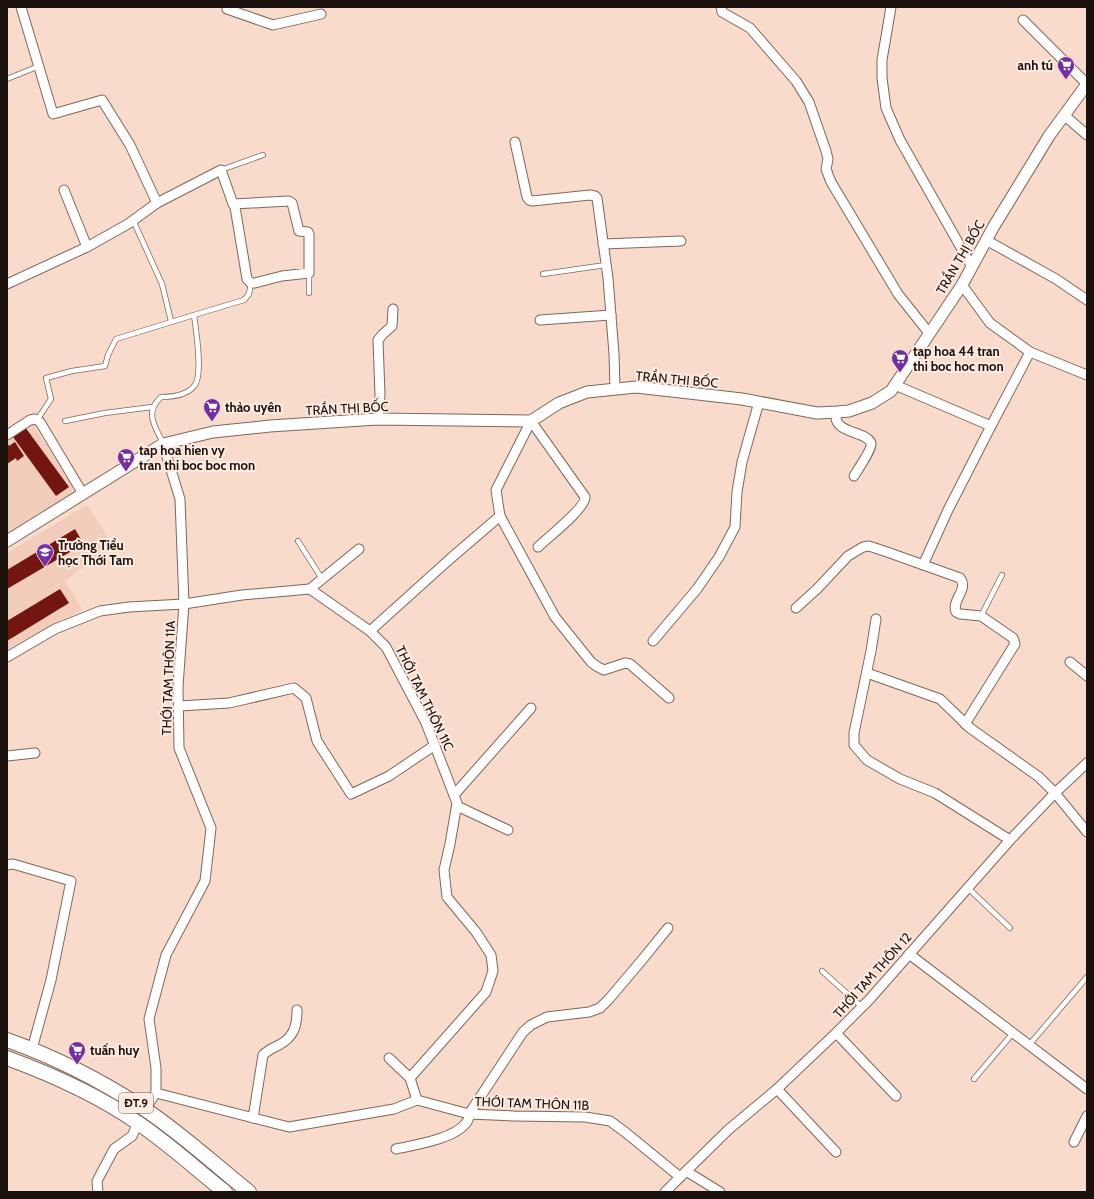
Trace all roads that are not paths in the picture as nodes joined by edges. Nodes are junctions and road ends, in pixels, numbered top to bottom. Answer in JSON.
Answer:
{"nodes":[{"id":1,"x":21,"y":7,"type":"edge"},
{"id":2,"x":227,"y":7,"type":"edge"},
{"id":3,"x":721,"y":7,"type":"edge"},
{"id":4,"x":891,"y":7,"type":"edge"},
{"id":5,"x":321,"y":14,"type":"dead end"},
{"id":6,"x":1023,"y":20,"type":"dead end"},
{"id":7,"x":38,"y":66,"type":"junction"},
{"id":8,"x":7,"y":78,"type":"edge"},
{"id":9,"x":1087,"y":84,"type":"edge"},
{"id":10,"x":1064,"y":115,"type":"junction"},
{"id":11,"x":1087,"y":135,"type":"edge"},
{"id":12,"x":515,"y":142,"type":"dead end"},
{"id":13,"x":262,"y":155,"type":"dead end"},
{"id":14,"x":221,"y":170,"type":"junction"},
{"id":15,"x":64,"y":190,"type":"dead end"},
{"id":16,"x":157,"y":203,"type":"junction"},
{"id":17,"x":233,"y":204,"type":"junction"},
{"id":18,"x":133,"y":220,"type":"junction"},
{"id":19,"x":986,"y":240,"type":"junction"},
{"id":20,"x":681,"y":241,"type":"dead end"},
{"id":21,"x":602,"y":244,"type":"junction"},
{"id":22,"x":88,"y":247,"type":"junction"},
{"id":23,"x":606,"y":265,"type":"junction"},
{"id":24,"x":972,"y":267,"type":"junction"},
{"id":25,"x":309,"y":273,"type":"junction"},
{"id":26,"x":543,"y":274,"type":"dead end"},
{"id":27,"x":251,"y":283,"type":"junction"},
{"id":28,"x":7,"y":284,"type":"edge"},
{"id":29,"x":962,"y":285,"type":"junction"},
{"id":30,"x":309,"y":293,"type":"dead end"},
{"id":31,"x":1087,"y":300,"type":"edge"},
{"id":32,"x":393,"y":309,"type":"dead end"},
{"id":33,"x":194,"y":315,"type":"junction"},
{"id":34,"x":611,"y":315,"type":"junction"},
{"id":35,"x":540,"y":320,"type":"dead end"},
{"id":36,"x":171,"y":321,"type":"junction"},
{"id":37,"x":929,"y":333,"type":"junction"},
{"id":38,"x":1030,"y":352,"type":"junction"},
{"id":39,"x":1087,"y":375,"type":"edge"},
{"id":40,"x":896,"y":385,"type":"junction"},
{"id":41,"x":615,"y":389,"type":"junction"},
{"id":42,"x":759,"y":402,"type":"junction"},
{"id":43,"x":152,"y":407,"type":"junction"},
{"id":44,"x":836,"y":412,"type":"junction"},
{"id":45,"x":378,"y":419,"type":"junction"},
{"id":46,"x":37,"y":420,"type":"junction"},
{"id":47,"x":65,"y":421,"type":"dead end"},
{"id":48,"x":531,"y":421,"type":"junction"},
{"id":49,"x":991,"y":426,"type":"junction"},
{"id":50,"x":7,"y":435,"type":"edge"},
{"id":51,"x":163,"y":444,"type":"junction"},
{"id":52,"x":854,"y":476,"type":"dead end"},
{"id":53,"x":82,"y":494,"type":"junction"},
{"id":54,"x":500,"y":516,"type":"junction"},
{"id":55,"x":7,"y":542,"type":"edge"},
{"id":56,"x":298,"y":542,"type":"dead end"},
{"id":57,"x":538,"y":547,"type":"dead end"},
{"id":58,"x":359,"y":549,"type":"dead end"},
{"id":59,"x":923,"y":565,"type":"junction"},
{"id":60,"x":1002,"y":575,"type":"dead end"},
{"id":61,"x":322,"y":580,"type":"junction"},
{"id":62,"x":310,"y":590,"type":"junction"},
{"id":63,"x":184,"y":604,"type":"junction"},
{"id":64,"x":796,"y":608,"type":"dead end"},
{"id":65,"x":981,"y":616,"type":"junction"},
{"id":66,"x":876,"y":620,"type":"dead end"},
{"id":67,"x":370,"y":631,"type":"junction"},
{"id":68,"x":653,"y":641,"type":"dead end"},
{"id":69,"x":7,"y":657,"type":"edge"},
{"id":70,"x":1070,"y":662,"type":"dead end"},
{"id":71,"x":867,"y":673,"type":"junction"},
{"id":72,"x":1087,"y":676,"type":"edge"},
{"id":73,"x":669,"y":698,"type":"dead end"},
{"id":74,"x":179,"y":706,"type":"junction"},
{"id":75,"x":532,"y":708,"type":"dead end"},
{"id":76,"x":966,"y":724,"type":"junction"},
{"id":77,"x":435,"y":745,"type":"junction"},
{"id":78,"x":34,"y":753,"type":"dead end"},
{"id":79,"x":7,"y":756,"type":"edge"},
{"id":80,"x":1087,"y":763,"type":"edge"},
{"id":81,"x":1055,"y":793,"type":"junction"},
{"id":82,"x":454,"y":794,"type":"junction"},
{"id":83,"x":457,"y":806,"type":"junction"},
{"id":84,"x":508,"y":830,"type":"dead end"},
{"id":85,"x":1087,"y":832,"type":"edge"},
{"id":86,"x":1010,"y":840,"type":"junction"},
{"id":87,"x":7,"y":864,"type":"edge"},
{"id":88,"x":968,"y":888,"type":"junction"},
{"id":89,"x":668,"y":928,"type":"dead end"},
{"id":90,"x":1010,"y":928,"type":"dead end"},
{"id":91,"x":909,"y":954,"type":"junction"},
{"id":92,"x":822,"y":971,"type":"dead end"},
{"id":93,"x":1087,"y":977,"type":"edge"},
{"id":94,"x":862,"y":1007,"type":"junction"},
{"id":95,"x":296,"y":1010,"type":"dead end"},
{"id":96,"x":1013,"y":1033,"type":"junction"},
{"id":97,"x":836,"y":1034,"type":"junction"},
{"id":98,"x":7,"y":1040,"type":"edge"},
{"id":99,"x":1029,"y":1045,"type":"junction"},
{"id":100,"x":32,"y":1049,"type":"junction"},
{"id":101,"x":7,"y":1058,"type":"edge"},
{"id":102,"x":389,"y":1058,"type":"dead end"},
{"id":103,"x":410,"y":1078,"type":"junction"},
{"id":104,"x":974,"y":1079,"type":"dead end"},
{"id":105,"x":777,"y":1089,"type":"junction"},
{"id":106,"x":1087,"y":1089,"type":"edge"},
{"id":107,"x":156,"y":1093,"type":"junction"},
{"id":108,"x":896,"y":1096,"type":"dead end"},
{"id":109,"x":417,"y":1100,"type":"junction"},
{"id":110,"x":145,"y":1109,"type":"junction"},
{"id":111,"x":469,"y":1114,"type":"junction"},
{"id":112,"x":1087,"y":1116,"type":"edge"},
{"id":113,"x":253,"y":1118,"type":"junction"},
{"id":114,"x":138,"y":1123,"type":"junction"},
{"id":115,"x":1074,"y":1142,"type":"dead end"},
{"id":116,"x":396,"y":1149,"type":"dead end"},
{"id":117,"x":836,"y":1152,"type":"dead end"},
{"id":118,"x":683,"y":1174,"type":"junction"},
{"id":119,"x":98,"y":1192,"type":"edge"},
{"id":120,"x":225,"y":1192,"type":"edge"},
{"id":121,"x":249,"y":1192,"type":"edge"},
{"id":122,"x":665,"y":1192,"type":"edge"},
{"id":123,"x":720,"y":1192,"type":"edge"}],
"edges":[{"from":1,"to":7,"type":"street"},
{"from":2,"to":5,"type":"street"},
{"from":3,"to":37,"type":"street"},
{"from":4,"to":24,"type":"street"},
{"from":6,"to":9,"type":"street"},
{"from":7,"to":8,"type":"lane"},
{"from":7,"to":16,"type":"street"},
{"from":9,"to":10,"type":"street","name":"TRẦN THỊ BỐC"},
{"from":10,"to":11,"type":"street"},
{"from":10,"to":19,"type":"street","name":"TRẦN THỊ BỐC"},
{"from":12,"to":21,"type":"street"},
{"from":13,"to":14,"type":"lane"},
{"from":14,"to":16,"type":"street"},
{"from":14,"to":17,"type":"street"},
{"from":15,"to":22,"type":"street"},
{"from":16,"to":18,"type":"street"},
{"from":17,"to":25,"type":"street"},
{"from":17,"to":27,"type":"street"},
{"from":18,"to":22,"type":"street"},
{"from":18,"to":36,"type":"lane"},
{"from":19,"to":24,"type":"street","name":"TRẦN THỊ BỐC"},
{"from":19,"to":31,"type":"street"},
{"from":20,"to":21,"type":"street"},
{"from":21,"to":23,"type":"street"},
{"from":22,"to":28,"type":"street"},
{"from":23,"to":26,"type":"lane"},
{"from":23,"to":34,"type":"street"},
{"from":24,"to":29,"type":"street","name":"TRẦN THỊ BỐC"},
{"from":25,"to":27,"type":"street"},
{"from":25,"to":30,"type":"lane"},
{"from":27,"to":33,"type":"lane"},
{"from":29,"to":37,"type":"street","name":"TRẦN THỊ BỐC"},
{"from":29,"to":38,"type":"street"},
{"from":32,"to":45,"type":"street"},
{"from":33,"to":36,"type":"lane"},
{"from":33,"to":43,"type":"lane"},
{"from":34,"to":35,"type":"street"},
{"from":34,"to":41,"type":"street"},
{"from":36,"to":46,"type":"lane"},
{"from":37,"to":40,"type":"street","name":"TRẦN THỊ BỐC"},
{"from":38,"to":39,"type":"street"},
{"from":38,"to":49,"type":"street"},
{"from":40,"to":44,"type":"street","name":"TRẦN THỊ BỐC"},
{"from":40,"to":49,"type":"street"},
{"from":41,"to":42,"type":"street","name":"TRẦN THỊ BỐC"},
{"from":41,"to":48,"type":"street","name":"TRẦN THỊ BỐC"},
{"from":42,"to":44,"type":"street","name":"TRẦN THỊ BỐC"},
{"from":42,"to":68,"type":"street"},
{"from":43,"to":47,"type":"lane"},
{"from":43,"to":51,"type":"lane"},
{"from":44,"to":52,"type":"street"},
{"from":45,"to":48,"type":"street","name":"TRẦN THỊ BỐC"},
{"from":45,"to":51,"type":"street","name":"TRẦN THỊ BỐC"},
{"from":46,"to":50,"type":"street"},
{"from":46,"to":53,"type":"street"},
{"from":48,"to":54,"type":"street"},
{"from":48,"to":57,"type":"street"},
{"from":49,"to":59,"type":"street"},
{"from":51,"to":53,"type":"street","name":"TRẦN THỊ BỐC"},
{"from":51,"to":63,"type":"street","name":"THỚI TAM THÔN 11A"},
{"from":53,"to":55,"type":"street","name":"TRẦN THỊ BỐC"},
{"from":54,"to":67,"type":"street"},
{"from":54,"to":73,"type":"street"},
{"from":56,"to":61,"type":"lane"},
{"from":58,"to":61,"type":"street"},
{"from":59,"to":64,"type":"street"},
{"from":59,"to":65,"type":"street"},
{"from":60,"to":65,"type":"lane"},
{"from":61,"to":62,"type":"street"},
{"from":62,"to":63,"type":"street"},
{"from":62,"to":67,"type":"street","name":"THỚI TAM THÔN 11C"},
{"from":63,"to":69,"type":"street"},
{"from":63,"to":74,"type":"street","name":"THỚI TAM THÔN 11A"},
{"from":65,"to":76,"type":"street"},
{"from":66,"to":71,"type":"street"},
{"from":67,"to":77,"type":"street","name":"THỚI TAM THÔN 11C"},
{"from":70,"to":72,"type":"street"},
{"from":71,"to":76,"type":"street"},
{"from":71,"to":86,"type":"street"},
{"from":74,"to":77,"type":"street"},
{"from":74,"to":107,"type":"street","name":"THỚI TAM THÔN 11A"},
{"from":75,"to":82,"type":"street"},
{"from":76,"to":81,"type":"street"},
{"from":77,"to":82,"type":"street","name":"THỚI TAM THÔN 11C"},
{"from":78,"to":79,"type":"street"},
{"from":80,"to":81,"type":"street","name":"THỚI TAM THÔN 12"},
{"from":81,"to":85,"type":"street"},
{"from":81,"to":86,"type":"street","name":"THỚI TAM THÔN 12"},
{"from":82,"to":83,"type":"street","name":"THỚI TAM THÔN 11C"},
{"from":83,"to":84,"type":"street"},
{"from":83,"to":103,"type":"street","name":"THỚI TAM THÔN 11C"},
{"from":86,"to":88,"type":"street","name":"THỚI TAM THÔN 12"},
{"from":87,"to":100,"type":"street"},
{"from":88,"to":90,"type":"lane"},
{"from":88,"to":91,"type":"street","name":"THỚI TAM THÔN 12"},
{"from":89,"to":111,"type":"street"},
{"from":91,"to":94,"type":"street","name":"THỚI TAM THÔN 12"},
{"from":91,"to":96,"type":"street"},
{"from":92,"to":94,"type":"lane"},
{"from":93,"to":99,"type":"lane"},
{"from":94,"to":97,"type":"street","name":"THỚI TAM THÔN 12"},
{"from":95,"to":113,"type":"street"},
{"from":96,"to":99,"type":"street"},
{"from":96,"to":104,"type":"lane"},
{"from":97,"to":105,"type":"street","name":"THỚI TAM THÔN 12"},
{"from":97,"to":108,"type":"street"},
{"from":98,"to":100,"type":"main road","number":"ĐT.9"},
{"from":99,"to":106,"type":"street"},
{"from":100,"to":110,"type":"main road","number":"ĐT.9"},
{"from":101,"to":114,"type":"main road","number":"ĐT.9"},
{"from":102,"to":103,"type":"street"},
{"from":103,"to":109,"type":"street"},
{"from":105,"to":117,"type":"street"},
{"from":105,"to":118,"type":"street","name":"THỚI TAM THÔN 12"},
{"from":107,"to":110,"type":"street"},
{"from":107,"to":113,"type":"street"},
{"from":109,"to":111,"type":"street","name":"THỚI TAM THÔN 11B"},
{"from":109,"to":113,"type":"street"},
{"from":110,"to":121,"type":"main road","number":"ĐT.9"},
{"from":111,"to":116,"type":"street"},
{"from":111,"to":118,"type":"street","name":"THỚI TAM THÔN 11B"},
{"from":112,"to":115,"type":"street"},
{"from":114,"to":119,"type":"street"},
{"from":114,"to":120,"type":"main road","number":"ĐT.9"},
{"from":118,"to":122,"type":"street","name":"THỚI TAM THÔN 12"},
{"from":118,"to":123,"type":"street","name":"THỚI TAM THÔN 11B"}]}
